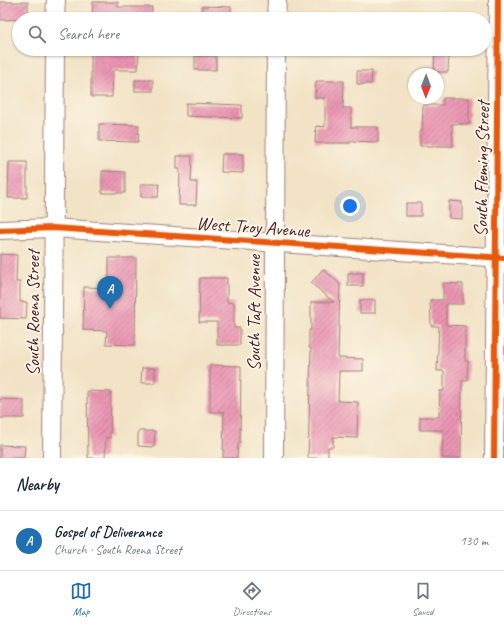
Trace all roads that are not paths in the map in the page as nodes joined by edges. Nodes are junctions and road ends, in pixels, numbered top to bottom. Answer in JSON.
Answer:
{"nodes":[{"id":1,"x":56,"y":0,"type":"edge"},
{"id":2,"x":277,"y":0,"type":"edge"},
{"id":3,"x":498,"y":0,"type":"edge"},
{"id":4,"x":56,"y":12,"type":"edge"},
{"id":5,"x":276,"y":12,"type":"edge"},
{"id":6,"x":55,"y":56,"type":"edge"},
{"id":7,"x":276,"y":56,"type":"edge"},
{"id":8,"x":53,"y":228,"type":"junction"},
{"id":9,"x":0,"y":230,"type":"edge"},
{"id":10,"x":274,"y":243,"type":"junction"},
{"id":11,"x":500,"y":258,"type":"edge"},
{"id":12,"x":52,"y":458,"type":"edge"},
{"id":13,"x":274,"y":458,"type":"edge"},
{"id":14,"x":494,"y":458,"type":"edge"}],
"edges":[{"from":1,"to":4,"type":"street"},
{"from":2,"to":5,"type":"street"},
{"from":3,"to":11,"type":"street","name":"South Fleming Street"},
{"from":6,"to":8,"type":"street","name":"South Roena Street"},
{"from":7,"to":10,"type":"street","name":"South Taft Avenue"},
{"from":8,"to":9,"type":"street","name":"West Troy Avenue"},
{"from":8,"to":10,"type":"street","name":"West Troy Avenue"},
{"from":8,"to":12,"type":"street","name":"South Roena Street"},
{"from":10,"to":11,"type":"street","name":"West Troy Avenue"},
{"from":10,"to":13,"type":"street","name":"South Taft Avenue"},
{"from":11,"to":14,"type":"street","name":"South Fleming Street"}]}
